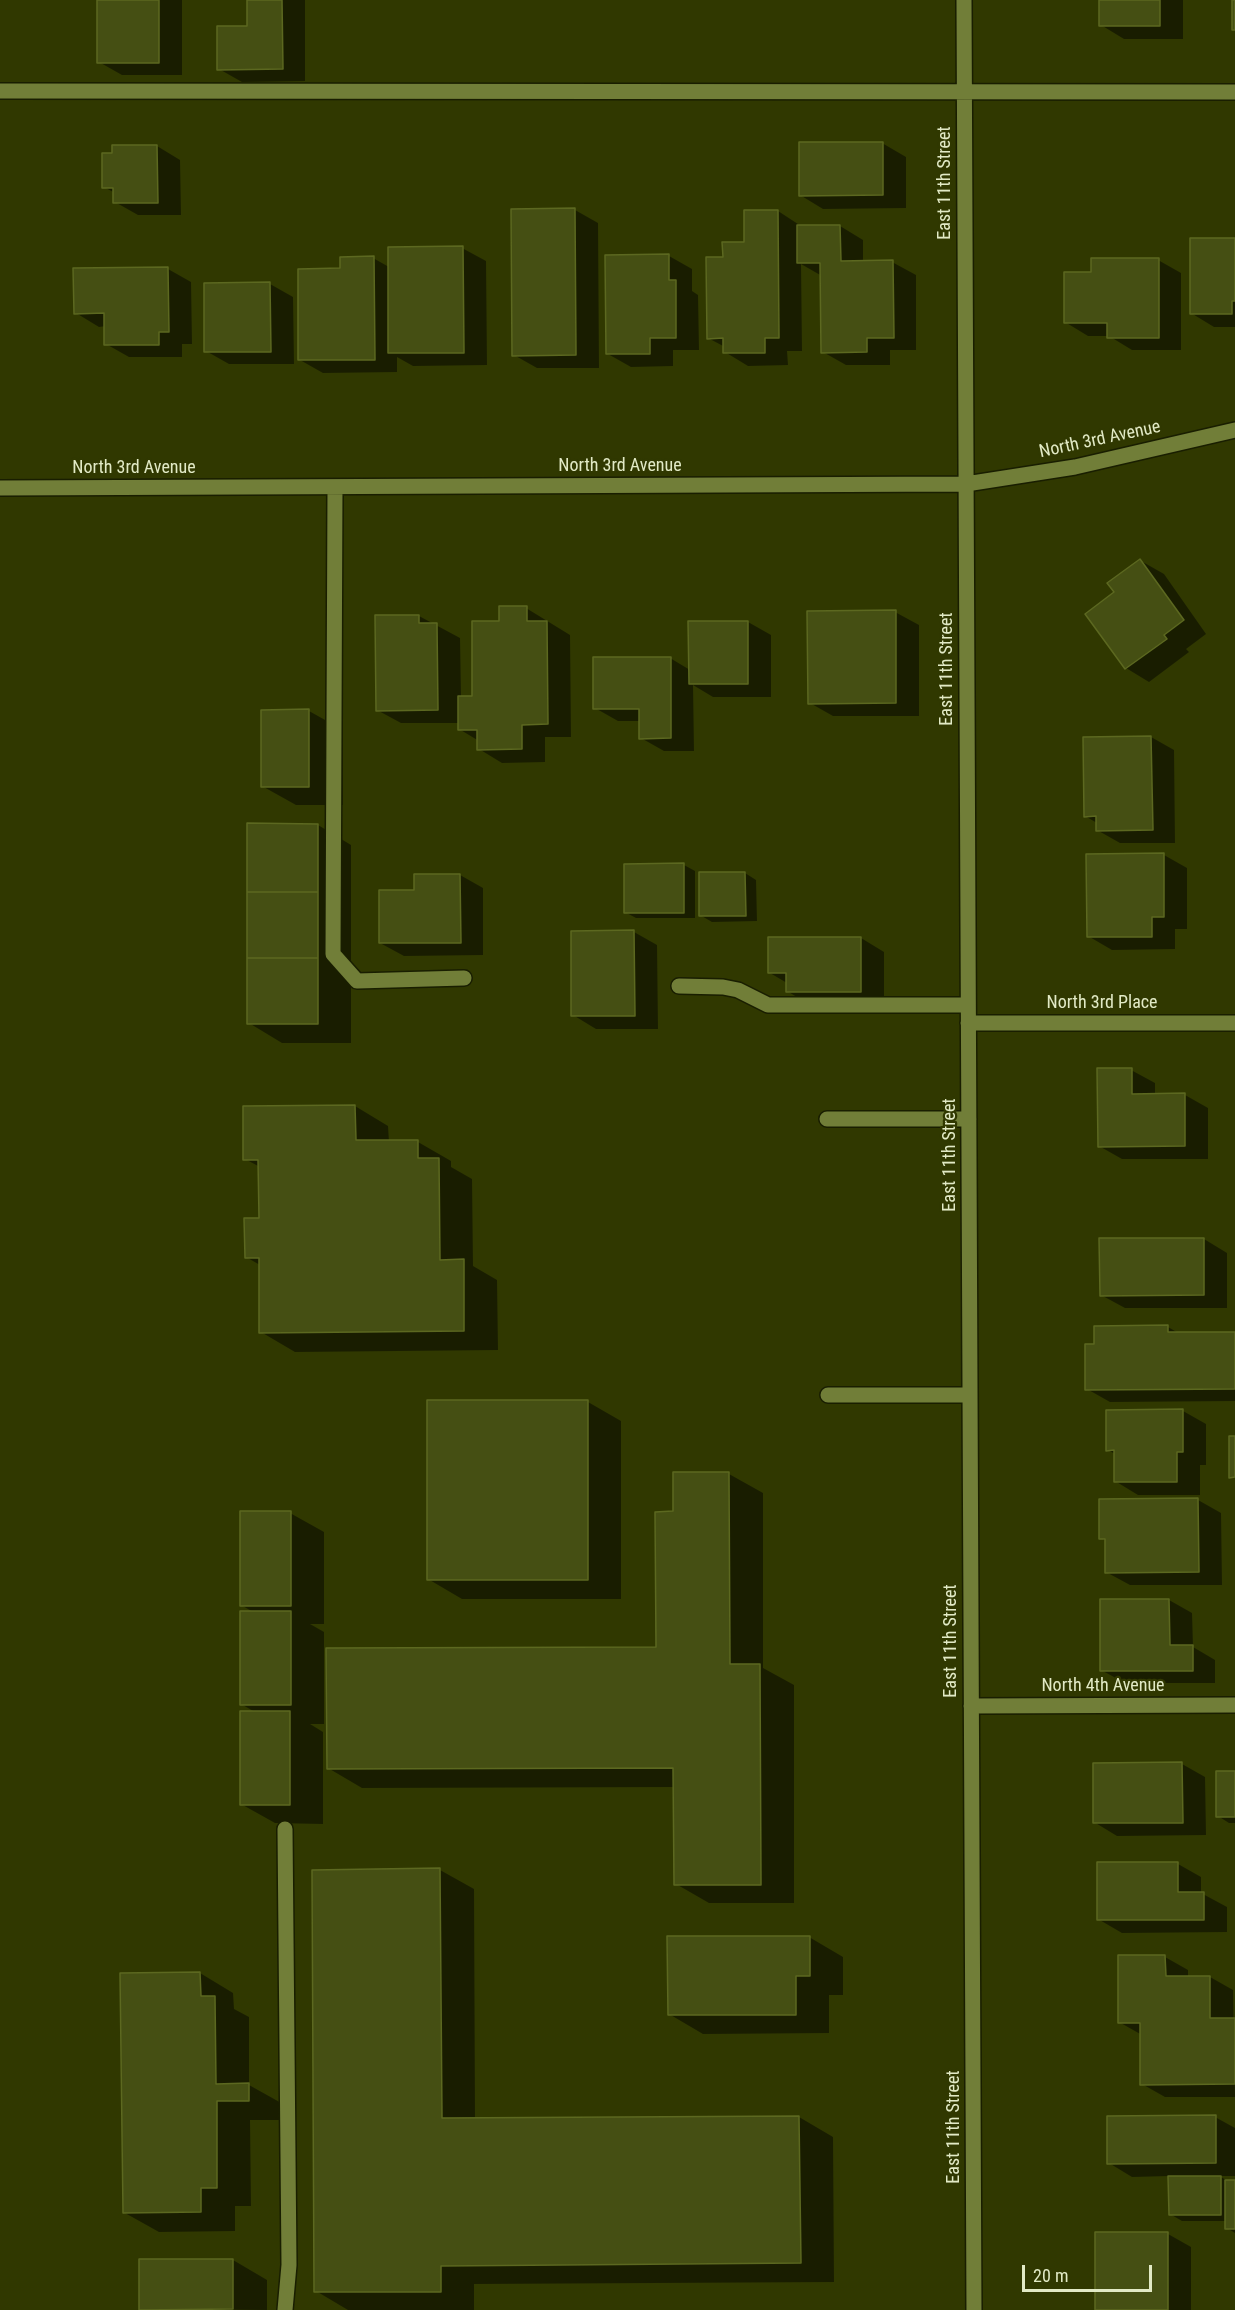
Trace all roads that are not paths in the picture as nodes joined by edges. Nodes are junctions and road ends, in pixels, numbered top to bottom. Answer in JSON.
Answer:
{"nodes":[{"id":1,"x":964,"y":0,"type":"edge"},
{"id":2,"x":0,"y":91,"type":"edge"},
{"id":3,"x":1235,"y":92,"type":"edge"},
{"id":4,"x":964,"y":93,"type":"junction"},
{"id":5,"x":1235,"y":430,"type":"edge"},
{"id":6,"x":966,"y":484,"type":"junction"},
{"id":7,"x":335,"y":487,"type":"junction"},
{"id":8,"x":0,"y":488,"type":"edge"},
{"id":9,"x":464,"y":978,"type":"dead end"},
{"id":10,"x":679,"y":986,"type":"dead end"},
{"id":11,"x":968,"y":1005,"type":"junction"},
{"id":12,"x":968,"y":1023,"type":"junction"},
{"id":13,"x":1235,"y":1023,"type":"edge"},
{"id":14,"x":827,"y":1119,"type":"dead end"},
{"id":15,"x":969,"y":1119,"type":"junction"},
{"id":16,"x":828,"y":1395,"type":"dead end"},
{"id":17,"x":970,"y":1395,"type":"junction"},
{"id":18,"x":1235,"y":1705,"type":"edge"},
{"id":19,"x":971,"y":1706,"type":"junction"},
{"id":20,"x":285,"y":1829,"type":"dead end"},
{"id":21,"x":285,"y":2310,"type":"edge"},
{"id":22,"x":974,"y":2310,"type":"edge"}],
"edges":[{"from":1,"to":4,"type":"street","name":"East 11th Street"},
{"from":2,"to":4,"type":"street"},
{"from":3,"to":4,"type":"street"},
{"from":4,"to":6,"type":"street","name":"East 11th Street"},
{"from":5,"to":6,"type":"street","name":"North 3rd Avenue"},
{"from":6,"to":7,"type":"street","name":"North 3rd Avenue"},
{"from":6,"to":11,"type":"street","name":"East 11th Street"},
{"from":7,"to":8,"type":"street","name":"North 3rd Avenue"},
{"from":7,"to":9,"type":"street"},
{"from":10,"to":11,"type":"street"},
{"from":11,"to":12,"type":"street","name":"East 11th Street"},
{"from":12,"to":13,"type":"street","name":"North 3rd Place"},
{"from":12,"to":15,"type":"street","name":"East 11th Street"},
{"from":14,"to":15,"type":"street"},
{"from":15,"to":17,"type":"street","name":"East 11th Street"},
{"from":16,"to":17,"type":"street"},
{"from":17,"to":19,"type":"street","name":"East 11th Street"},
{"from":18,"to":19,"type":"street","name":"North 4th Avenue"},
{"from":19,"to":22,"type":"street","name":"East 11th Street"},
{"from":20,"to":21,"type":"street"}]}
